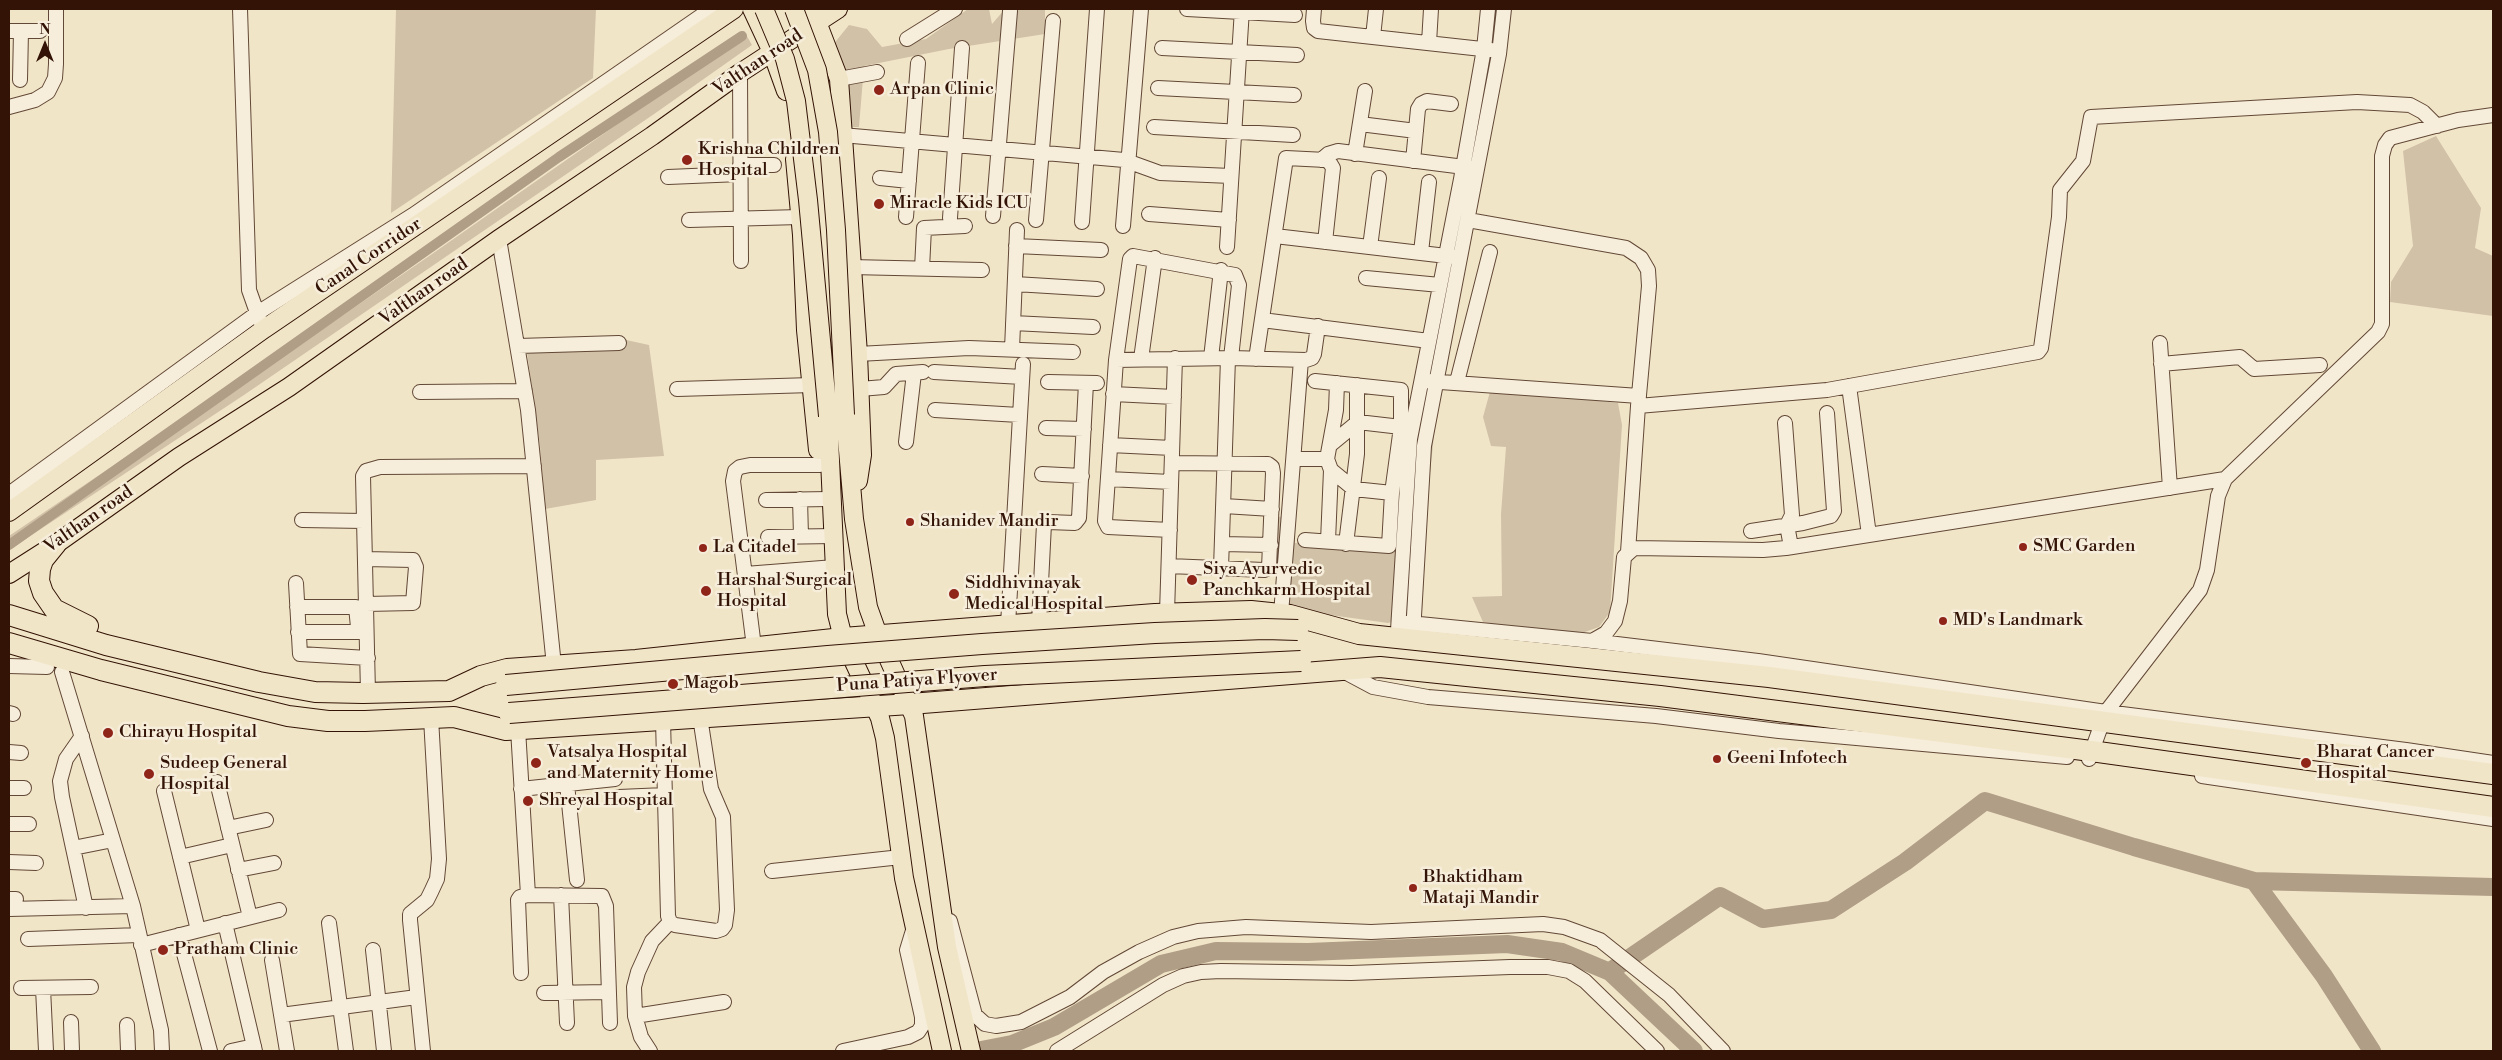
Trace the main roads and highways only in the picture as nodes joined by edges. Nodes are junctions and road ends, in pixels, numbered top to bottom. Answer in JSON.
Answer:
{"nodes":[{"id":1,"x":734,"y":9,"type":"edge"},
{"id":2,"x":752,"y":9,"type":"edge"},
{"id":3,"x":764,"y":9,"type":"edge"},
{"id":4,"x":794,"y":9,"type":"edge"},
{"id":5,"x":838,"y":9,"type":"edge"},
{"id":6,"x":816,"y":15,"type":"edge"},
{"id":7,"x":772,"y":52,"type":"junction"},
{"id":8,"x":18,"y":493,"type":"edge"},
{"id":9,"x":831,"y":508,"type":"junction"},
{"id":10,"x":9,"y":512,"type":"edge"},
{"id":11,"x":854,"y":519,"type":"junction"},
{"id":12,"x":56,"y":544,"type":"junction"},
{"id":13,"x":9,"y":574,"type":"edge"},
{"id":14,"x":9,"y":602,"type":"edge"},
{"id":15,"x":9,"y":615,"type":"edge"},
{"id":16,"x":88,"y":626,"type":"junction"},
{"id":17,"x":1359,"y":634,"type":"junction"},
{"id":18,"x":878,"y":635,"type":"junction"},
{"id":19,"x":843,"y":638,"type":"junction"},
{"id":20,"x":9,"y":643,"type":"edge"},
{"id":21,"x":9,"y":656,"type":"edge"},
{"id":22,"x":1380,"y":667,"type":"junction"},
{"id":23,"x":1918,"y":685,"type":"road end"},
{"id":24,"x":449,"y":691,"type":"junction"},
{"id":25,"x":365,"y":693,"type":"junction"},
{"id":26,"x":1936,"y":700,"type":"junction"},
{"id":27,"x":910,"y":704,"type":"junction"},
{"id":28,"x":874,"y":706,"type":"junction"},
{"id":29,"x":365,"y":721,"type":"junction"},
{"id":30,"x":513,"y":721,"type":"junction"},
{"id":31,"x":2493,"y":774,"type":"edge"},
{"id":32,"x":2493,"y":807,"type":"edge"},
{"id":33,"x":942,"y":1051,"type":"edge"},
{"id":34,"x":971,"y":1051,"type":"edge"}],
"edges":[{"from":1,"to":8,"type":"main road","name":"Canal Corridor"},
{"from":2,"to":7,"type":"main road"},
{"from":3,"to":9,"type":"main road","bridge":true},
{"from":4,"to":11,"type":"main road","bridge":true},
{"from":5,"to":6,"type":"main road","name":"Valthan road"},
{"from":6,"to":7,"type":"main road","name":"Valthan road"},
{"from":6,"to":11,"type":"main road"},
{"from":7,"to":9,"type":"main road"},
{"from":7,"to":12,"type":"main road","name":"Valthan road"},
{"from":8,"to":10,"type":"main road","name":"Canal Corridor"},
{"from":9,"to":19,"type":"main road"},
{"from":11,"to":18,"type":"main road"},
{"from":12,"to":13,"type":"main road","name":"Valthan road"},
{"from":12,"to":16,"type":"highway"},
{"from":14,"to":16,"type":"highway"},
{"from":15,"to":25,"type":"highway"},
{"from":16,"to":25,"type":"highway"},
{"from":17,"to":18,"type":"highway"},
{"from":17,"to":24,"type":"highway","name":"Puna Patiya Flyover","bridge":true},
{"from":17,"to":26,"type":"highway"},
{"from":18,"to":19,"type":"highway"},
{"from":18,"to":27,"type":"main road"},
{"from":19,"to":24,"type":"highway"},
{"from":19,"to":28,"type":"main road"},
{"from":20,"to":29,"type":"highway"},
{"from":21,"to":29,"type":"highway"},
{"from":22,"to":27,"type":"highway"},
{"from":22,"to":30,"type":"highway","name":"Puna Patiya Flyover","bridge":true},
{"from":22,"to":32,"type":"highway"},
{"from":23,"to":26,"type":"highway"},
{"from":24,"to":25,"type":"highway","name":"Puna Patiya Flyover"},
{"from":26,"to":31,"type":"highway"},
{"from":27,"to":28,"type":"highway"},
{"from":27,"to":34,"type":"main road"},
{"from":28,"to":30,"type":"highway"},
{"from":28,"to":33,"type":"main road"},
{"from":29,"to":30,"type":"highway","name":"Puna Patiya Flyover"}]}
